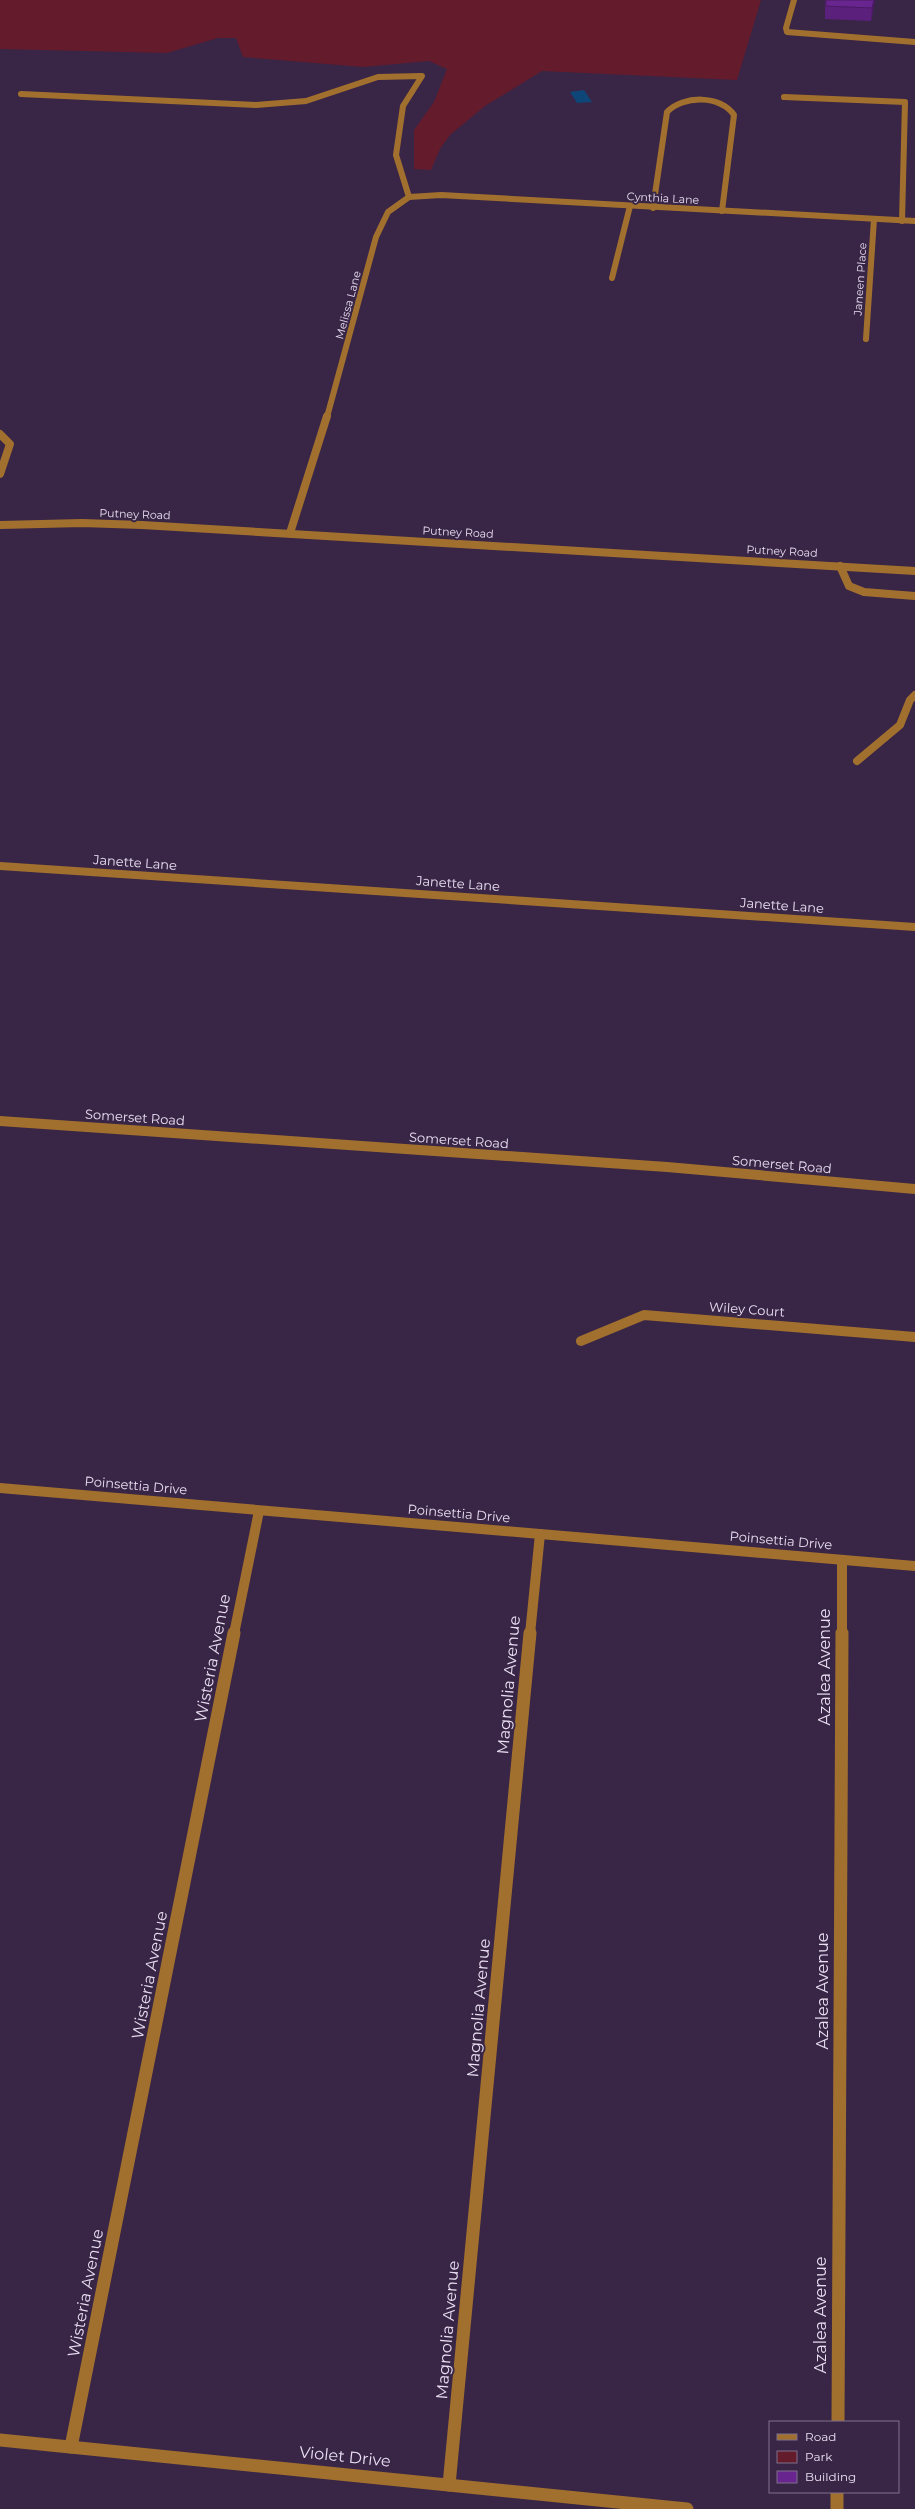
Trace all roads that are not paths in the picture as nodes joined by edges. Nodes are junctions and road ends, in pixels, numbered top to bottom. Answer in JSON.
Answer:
{"nodes":[{"id":1,"x":794,"y":0,"type":"edge"},
{"id":2,"x":915,"y":42,"type":"edge"},
{"id":3,"x":21,"y":94,"type":"dead end"},
{"id":4,"x":784,"y":97,"type":"dead end"},
{"id":5,"x":409,"y":197,"type":"junction"},
{"id":6,"x":630,"y":206,"type":"junction"},
{"id":7,"x":653,"y":208,"type":"junction"},
{"id":8,"x":722,"y":212,"type":"junction"},
{"id":9,"x":874,"y":219,"type":"junction"},
{"id":10,"x":902,"y":221,"type":"junction"},
{"id":11,"x":915,"y":221,"type":"edge"},
{"id":12,"x":612,"y":278,"type":"dead end"},
{"id":13,"x":866,"y":339,"type":"dead end"},
{"id":14,"x":0,"y":434,"type":"edge"},
{"id":15,"x":0,"y":474,"type":"edge"},
{"id":16,"x":0,"y":525,"type":"edge"},
{"id":17,"x":290,"y":533,"type":"junction"},
{"id":18,"x":840,"y":566,"type":"junction"},
{"id":19,"x":915,"y":570,"type":"edge"},
{"id":20,"x":915,"y":596,"type":"edge"},
{"id":21,"x":915,"y":695,"type":"edge"},
{"id":22,"x":857,"y":761,"type":"dead end"},
{"id":23,"x":0,"y":866,"type":"edge"},
{"id":24,"x":915,"y":927,"type":"edge"},
{"id":25,"x":0,"y":1121,"type":"edge"},
{"id":26,"x":915,"y":1189,"type":"edge"},
{"id":27,"x":915,"y":1337,"type":"edge"},
{"id":28,"x":581,"y":1341,"type":"dead end"},
{"id":29,"x":0,"y":1488,"type":"edge"},
{"id":30,"x":259,"y":1511,"type":"junction"},
{"id":31,"x":540,"y":1534,"type":"junction"},
{"id":32,"x":842,"y":1560,"type":"junction"},
{"id":33,"x":915,"y":1566,"type":"edge"},
{"id":34,"x":838,"y":2421,"type":"edge"},
{"id":35,"x":0,"y":2440,"type":"edge"},
{"id":36,"x":71,"y":2447,"type":"junction"},
{"id":37,"x":449,"y":2485,"type":"junction"},
{"id":38,"x":837,"y":2493,"type":"edge"},
{"id":39,"x":687,"y":2509,"type":"edge"},
{"id":40,"x":837,"y":2509,"type":"edge"}],
"edges":[{"from":1,"to":2,"type":"street"},
{"from":3,"to":5,"type":"street"},
{"from":4,"to":10,"type":"street"},
{"from":5,"to":6,"type":"street","name":"Cynthia Lane"},
{"from":5,"to":17,"type":"street","name":"Melissa Lane"},
{"from":6,"to":7,"type":"street","name":"Cynthia Lane"},
{"from":6,"to":12,"type":"street"},
{"from":7,"to":8,"type":"street","name":"Cynthia Lane"},
{"from":7,"to":8,"type":"street"},
{"from":8,"to":9,"type":"street","name":"Cynthia Lane"},
{"from":9,"to":10,"type":"street","name":"Cynthia Lane"},
{"from":9,"to":13,"type":"street","name":"Janeen Place"},
{"from":10,"to":11,"type":"street","name":"Cynthia Lane"},
{"from":14,"to":15,"type":"street"},
{"from":16,"to":17,"type":"street","name":"Putney Road"},
{"from":17,"to":18,"type":"street","name":"Putney Road"},
{"from":18,"to":19,"type":"street","name":"Putney Road"},
{"from":18,"to":20,"type":"street"},
{"from":21,"to":22,"type":"street"},
{"from":23,"to":24,"type":"street","name":"Janette Lane"},
{"from":25,"to":26,"type":"street","name":"Somerset Road"},
{"from":27,"to":28,"type":"street","name":"Wiley Court"},
{"from":29,"to":30,"type":"street","name":"Poinsettia Drive"},
{"from":30,"to":31,"type":"street","name":"Poinsettia Drive"},
{"from":30,"to":36,"type":"street","name":"Wisteria Avenue"},
{"from":31,"to":32,"type":"street","name":"Poinsettia Drive"},
{"from":31,"to":37,"type":"street","name":"Magnolia Avenue"},
{"from":32,"to":33,"type":"street","name":"Poinsettia Drive"},
{"from":32,"to":34,"type":"street","name":"Azalea Avenue"},
{"from":35,"to":36,"type":"street","name":"Violet Drive"},
{"from":36,"to":37,"type":"street","name":"Violet Drive"},
{"from":37,"to":39,"type":"street","name":"Violet Drive"},
{"from":38,"to":40,"type":"street"}]}
